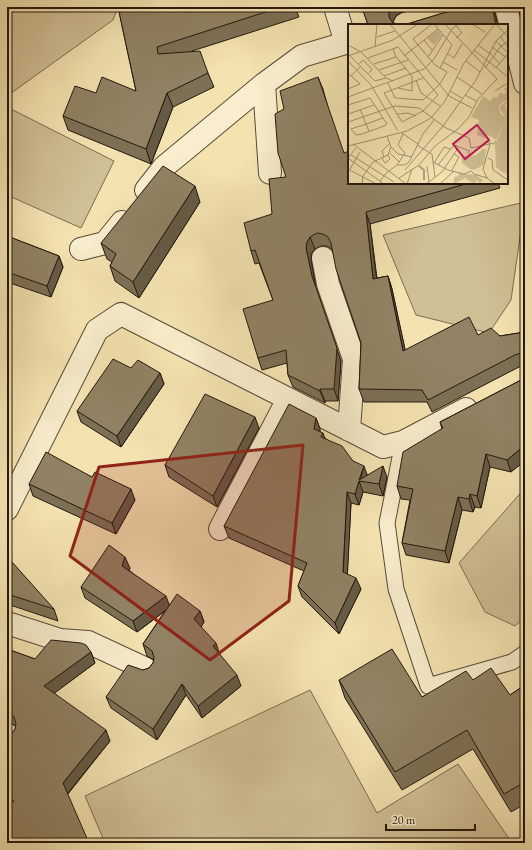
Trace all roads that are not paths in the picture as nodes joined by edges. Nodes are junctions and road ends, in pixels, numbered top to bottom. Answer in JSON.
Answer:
{"nodes":[{"id":1,"x":336,"y":7,"type":"edge"},
{"id":2,"x":506,"y":7,"type":"edge"},
{"id":3,"x":347,"y":43,"type":"edge"},
{"id":4,"x":525,"y":83,"type":"edge"},
{"id":5,"x":264,"y":84,"type":"junction"},
{"id":6,"x":270,"y":173,"type":"dead end"},
{"id":7,"x":81,"y":249,"type":"dead end"},
{"id":8,"x":323,"y":258,"type":"dead end"},
{"id":9,"x":288,"y":399,"type":"junction"},
{"id":10,"x":484,"y":399,"type":"edge"},
{"id":11,"x":350,"y":430,"type":"junction"},
{"id":12,"x":403,"y":442,"type":"junction"},
{"id":13,"x":7,"y":510,"type":"edge"},
{"id":14,"x":220,"y":529,"type":"dead end"},
{"id":15,"x":7,"y":623,"type":"edge"},
{"id":16,"x":525,"y":653,"type":"edge"},
{"id":17,"x":146,"y":669,"type":"edge"}],
"edges":[{"from":1,"to":3,"type":"street"},
{"from":2,"to":4,"type":"street"},
{"from":3,"to":5,"type":"street"},
{"from":5,"to":6,"type":"street"},
{"from":5,"to":7,"type":"street"},
{"from":8,"to":11,"type":"street"},
{"from":9,"to":11,"type":"street"},
{"from":9,"to":13,"type":"street"},
{"from":9,"to":14,"type":"street"},
{"from":10,"to":12,"type":"street"},
{"from":11,"to":12,"type":"street"},
{"from":12,"to":16,"type":"lane"},
{"from":15,"to":17,"type":"street"}]}
